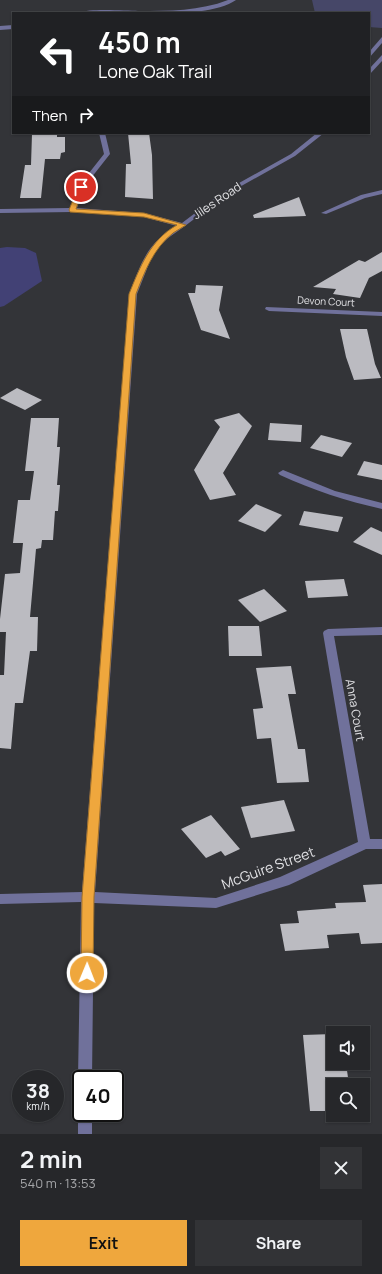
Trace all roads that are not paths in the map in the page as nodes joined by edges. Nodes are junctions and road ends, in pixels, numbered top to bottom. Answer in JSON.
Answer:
{"nodes":[{"id":1,"x":233,"y":0,"type":"edge"},
{"id":2,"x":131,"y":12,"type":"edge"},
{"id":3,"x":12,"y":27,"type":"edge"},
{"id":4,"x":0,"y":28,"type":"edge"},
{"id":5,"x":382,"y":39,"type":"edge"},
{"id":6,"x":370,"y":55,"type":"edge"},
{"id":7,"x":382,"y":57,"type":"edge"},
{"id":8,"x":370,"y":72,"type":"edge"},
{"id":9,"x":102,"y":134,"type":"edge"},
{"id":10,"x":320,"y":134,"type":"edge"},
{"id":11,"x":382,"y":192,"type":"edge"},
{"id":12,"x":73,"y":210,"type":"junction"},
{"id":13,"x":0,"y":211,"type":"edge"},
{"id":14,"x":324,"y":213,"type":"dead end"},
{"id":15,"x":183,"y":225,"type":"junction"},
{"id":16,"x":269,"y":309,"type":"dead end"},
{"id":17,"x":382,"y":314,"type":"edge"},
{"id":18,"x":283,"y":473,"type":"dead end"},
{"id":19,"x":382,"y":506,"type":"edge"},
{"id":20,"x":382,"y":631,"type":"edge"},
{"id":21,"x":365,"y":844,"type":"junction"},
{"id":22,"x":382,"y":844,"type":"edge"},
{"id":23,"x":88,"y":897,"type":"junction"},
{"id":24,"x":0,"y":899,"type":"edge"},
{"id":25,"x":85,"y":1070,"type":"edge"},
{"id":26,"x":85,"y":1122,"type":"edge"},
{"id":27,"x":85,"y":1134,"type":"edge"}],
"edges":[{"from":1,"to":2,"type":"street"},
{"from":3,"to":4,"type":"street"},
{"from":5,"to":6,"type":"street"},
{"from":7,"to":8,"type":"street"},
{"from":9,"to":12,"type":"street"},
{"from":10,"to":15,"type":"street","name":"Jiles Road"},
{"from":11,"to":14,"type":"street"},
{"from":12,"to":13,"type":"street"},
{"from":12,"to":15,"type":"street"},
{"from":15,"to":23,"type":"street","name":"Jiles Road"},
{"from":16,"to":17,"type":"street","name":"Devon Court"},
{"from":18,"to":19,"type":"street"},
{"from":20,"to":21,"type":"street","name":"Anna Court"},
{"from":21,"to":22,"type":"street","name":"McGuire Street"},
{"from":21,"to":23,"type":"street","name":"McGuire Street"},
{"from":23,"to":24,"type":"street","name":"McGuire Street"},
{"from":23,"to":25,"type":"street","name":"Jiles Road"},
{"from":26,"to":27,"type":"street"}]}
